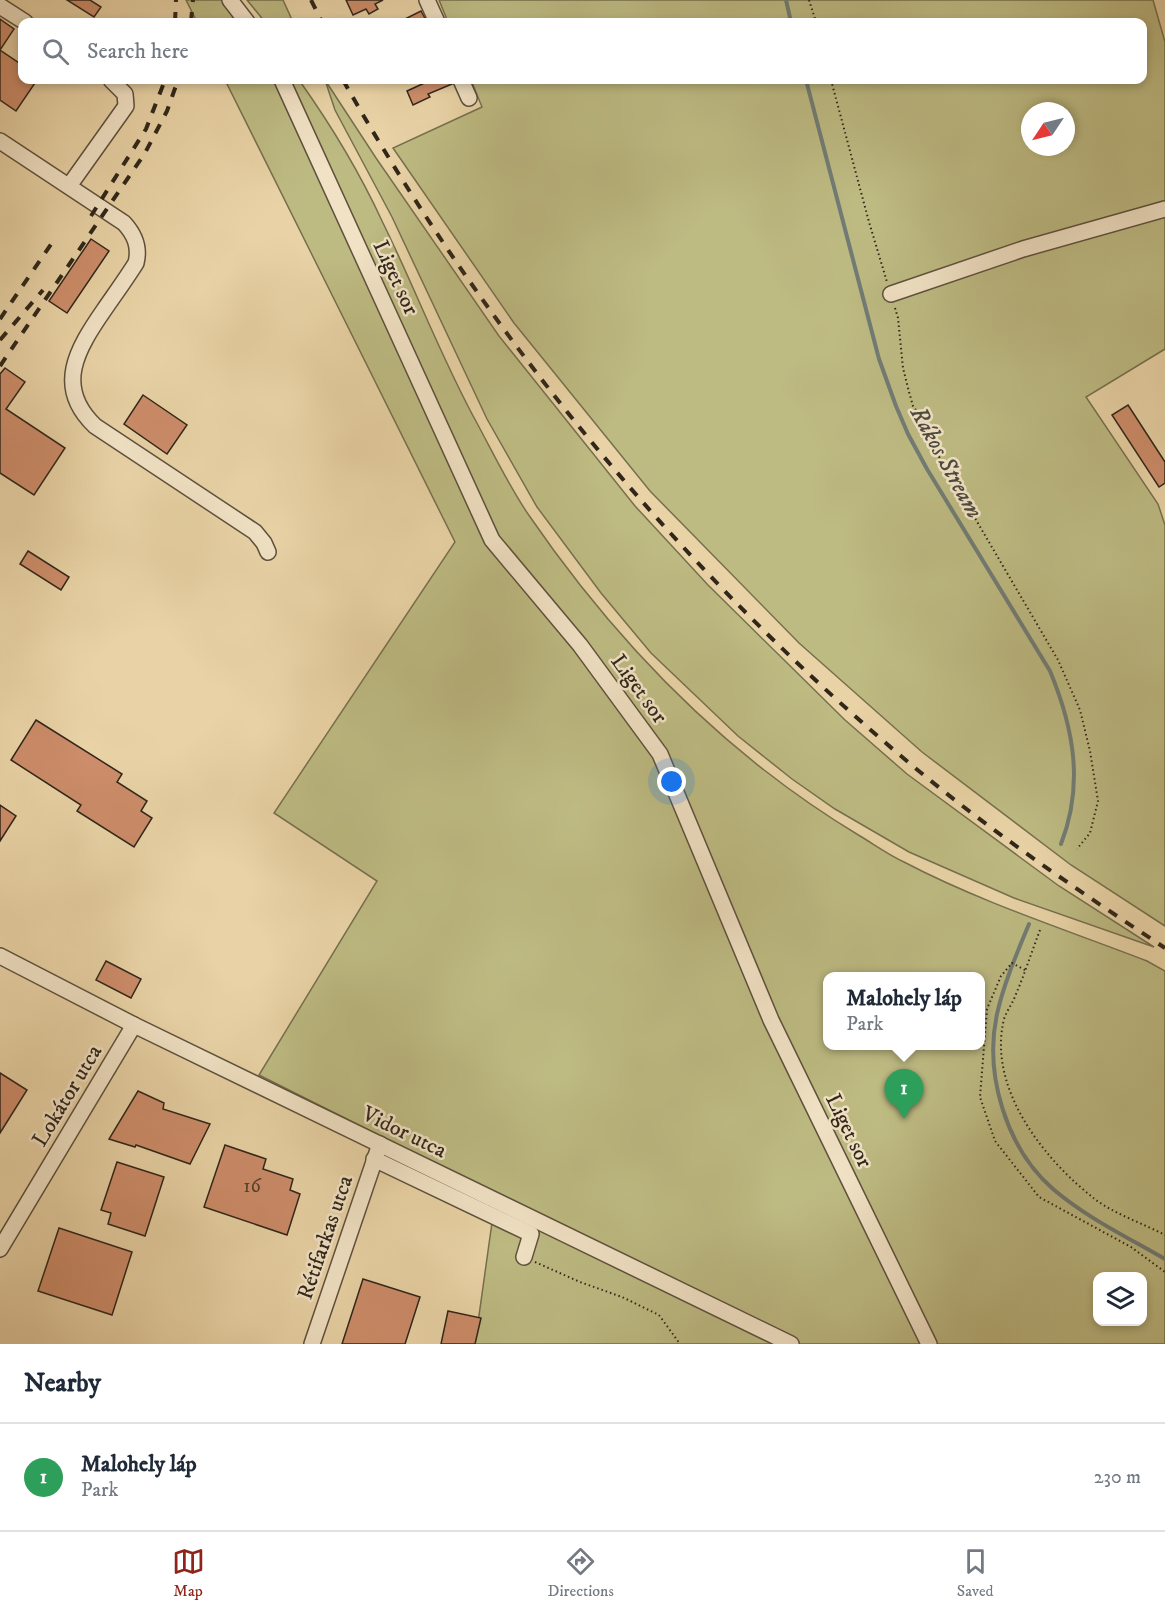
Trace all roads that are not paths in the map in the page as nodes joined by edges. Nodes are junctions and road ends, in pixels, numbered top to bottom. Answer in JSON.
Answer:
{"nodes":[{"id":1,"x":230,"y":0,"type":"edge"},
{"id":2,"x":427,"y":0,"type":"edge"},
{"id":3,"x":0,"y":6,"type":"edge"},
{"id":4,"x":19,"y":18,"type":"edge"},
{"id":5,"x":245,"y":18,"type":"edge"},
{"id":6,"x":435,"y":18,"type":"edge"},
{"id":7,"x":115,"y":84,"type":"edge"},
{"id":8,"x":284,"y":84,"type":"edge"},
{"id":9,"x":463,"y":84,"type":"edge"},
{"id":10,"x":469,"y":98,"type":"dead end"},
{"id":11,"x":0,"y":141,"type":"edge"},
{"id":12,"x":69,"y":186,"type":"junction"},
{"id":13,"x":1165,"y":209,"type":"edge"},
{"id":14,"x":891,"y":294,"type":"road end"},
{"id":15,"x":268,"y":552,"type":"dead end"},
{"id":16,"x":0,"y":956,"type":"edge"},
{"id":17,"x":134,"y":1025,"type":"junction"},
{"id":18,"x":380,"y":1144,"type":"junction"},
{"id":19,"x":374,"y":1159,"type":"junction"},
{"id":20,"x":0,"y":1249,"type":"edge"},
{"id":21,"x":524,"y":1257,"type":"road end"},
{"id":22,"x":312,"y":1344,"type":"edge"},
{"id":23,"x":791,"y":1344,"type":"edge"},
{"id":24,"x":928,"y":1344,"type":"edge"}],
"edges":[{"from":1,"to":5,"type":"street"},
{"from":2,"to":6,"type":"street"},
{"from":3,"to":4,"type":"street"},
{"from":7,"to":12,"type":"street"},
{"from":8,"to":24,"type":"street","name":"Liget sor"},
{"from":9,"to":10,"type":"street"},
{"from":11,"to":12,"type":"street"},
{"from":12,"to":15,"type":"street"},
{"from":13,"to":14,"type":"street"},
{"from":16,"to":17,"type":"street","name":"Vidor utca"},
{"from":17,"to":18,"type":"street","name":"Vidor utca"},
{"from":17,"to":20,"type":"street","name":"Lokátor utca"},
{"from":18,"to":19,"type":"street","name":"Rétifarkas utca"},
{"from":18,"to":23,"type":"street","name":"Vidor utca"},
{"from":19,"to":21,"type":"street"},
{"from":19,"to":22,"type":"street","name":"Rétifarkas utca"}]}
